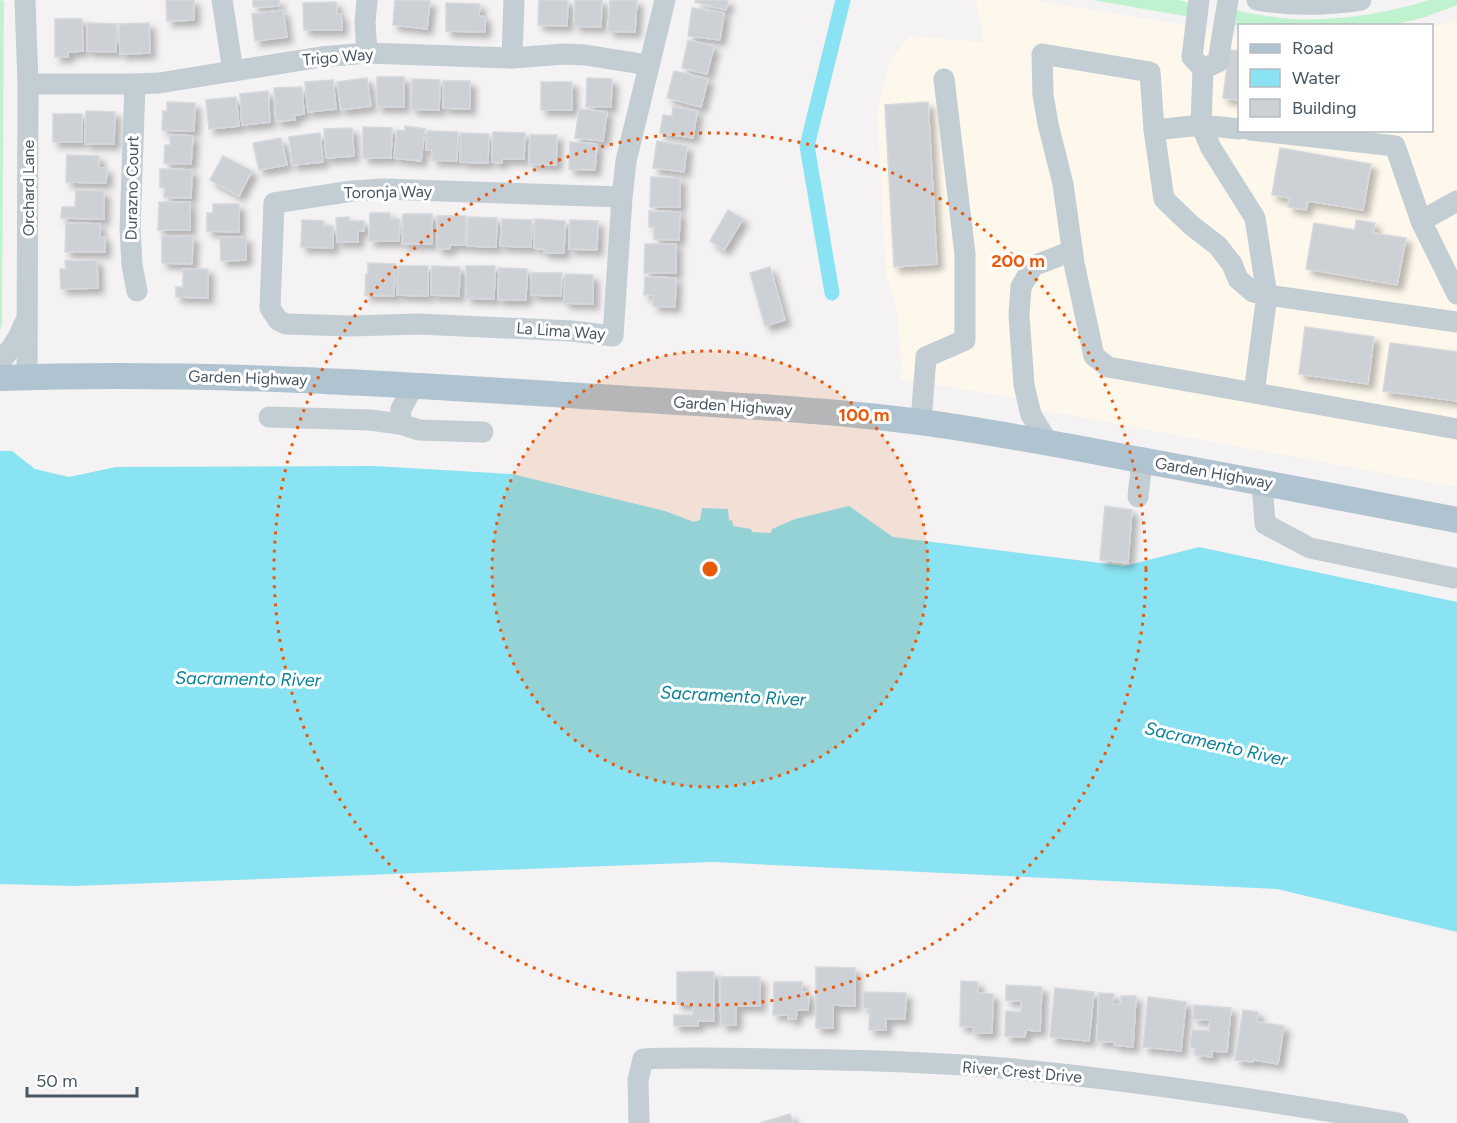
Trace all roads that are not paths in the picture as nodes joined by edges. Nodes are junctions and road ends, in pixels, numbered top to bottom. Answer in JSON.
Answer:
{"nodes":[{"id":1,"x":25,"y":0,"type":"edge"},
{"id":2,"x":222,"y":0,"type":"edge"},
{"id":3,"x":367,"y":0,"type":"edge"},
{"id":4,"x":514,"y":0,"type":"edge"},
{"id":5,"x":665,"y":0,"type":"edge"},
{"id":6,"x":1199,"y":0,"type":"edge"},
{"id":7,"x":1228,"y":0,"type":"edge"},
{"id":8,"x":1257,"y":0,"type":"edge"},
{"id":9,"x":1360,"y":0,"type":"edge"},
{"id":10,"x":367,"y":53,"type":"junction"},
{"id":11,"x":512,"y":58,"type":"junction"},
{"id":12,"x":648,"y":65,"type":"junction"},
{"id":13,"x":1203,"y":69,"type":"junction"},
{"id":14,"x":233,"y":71,"type":"junction"},
{"id":15,"x":944,"y":79,"type":"dead end"},
{"id":16,"x":28,"y":84,"type":"junction"},
{"id":17,"x":135,"y":84,"type":"junction"},
{"id":18,"x":1201,"y":125,"type":"junction"},
{"id":19,"x":1238,"y":129,"type":"edge"},
{"id":20,"x":1155,"y":130,"type":"junction"},
{"id":21,"x":1268,"y":132,"type":"edge"},
{"id":22,"x":622,"y":197,"type":"junction"},
{"id":23,"x":1457,"y":201,"type":"edge"},
{"id":24,"x":1420,"y":222,"type":"junction"},
{"id":25,"x":1072,"y":251,"type":"junction"},
{"id":26,"x":137,"y":291,"type":"dead end"},
{"id":27,"x":1267,"y":294,"type":"junction"},
{"id":28,"x":1457,"y":294,"type":"edge"},
{"id":29,"x":27,"y":315,"type":"junction"},
{"id":30,"x":278,"y":320,"type":"joint"},
{"id":31,"x":1457,"y":322,"type":"edge"},
{"id":32,"x":0,"y":362,"type":"edge"},
{"id":33,"x":27,"y":377,"type":"junction"},
{"id":34,"x":0,"y":378,"type":"edge"},
{"id":35,"x":414,"y":385,"type":"junction"},
{"id":36,"x":1254,"y":393,"type":"junction"},
{"id":37,"x":269,"y":417,"type":"dead end"},
{"id":38,"x":921,"y":422,"type":"junction"},
{"id":39,"x":400,"y":424,"type":"junction"},
{"id":40,"x":1457,"y":429,"type":"edge"},
{"id":41,"x":483,"y":432,"type":"dead end"},
{"id":42,"x":1048,"y":442,"type":"junction"},
{"id":43,"x":1142,"y":460,"type":"junction"},
{"id":44,"x":1262,"y":482,"type":"junction"},
{"id":45,"x":1138,"y":497,"type":"dead end"},
{"id":46,"x":1457,"y":520,"type":"edge"},
{"id":47,"x":1454,"y":578,"type":"dead end"},
{"id":48,"x":639,"y":1123,"type":"edge"},
{"id":49,"x":1398,"y":1123,"type":"edge"}],
"edges":[{"from":1,"to":16,"type":"street","name":"Orchard Lane"},
{"from":2,"to":14,"type":"street"},
{"from":3,"to":10,"type":"street"},
{"from":4,"to":11,"type":"street"},
{"from":5,"to":12,"type":"street","name":"La Lima Way"},
{"from":6,"to":13,"type":"street"},
{"from":7,"to":13,"type":"street"},
{"from":8,"to":9,"type":"street"},
{"from":10,"to":11,"type":"street","name":"Trigo Way"},
{"from":10,"to":14,"type":"street","name":"Trigo Way"},
{"from":11,"to":12,"type":"street","name":"Trigo Way"},
{"from":12,"to":22,"type":"street","name":"La Lima Way"},
{"from":13,"to":18,"type":"street"},
{"from":14,"to":17,"type":"street","name":"Trigo Way"},
{"from":15,"to":38,"type":"street"},
{"from":16,"to":17,"type":"street","name":"Trigo Way"},
{"from":16,"to":29,"type":"street","name":"Orchard Lane"},
{"from":17,"to":26,"type":"street","name":"Durazno Court"},
{"from":18,"to":19,"type":"street"},
{"from":18,"to":20,"type":"street"},
{"from":18,"to":27,"type":"street"},
{"from":20,"to":25,"type":"street"},
{"from":20,"to":27,"type":"street"},
{"from":21,"to":24,"type":"street"},
{"from":22,"to":30,"type":"street","name":"Toronja Way"},
{"from":22,"to":30,"type":"street","name":"La Lima Way"},
{"from":23,"to":24,"type":"street"},
{"from":24,"to":28,"type":"street"},
{"from":25,"to":36,"type":"street"},
{"from":25,"to":42,"type":"street"},
{"from":27,"to":31,"type":"street"},
{"from":27,"to":36,"type":"street"},
{"from":29,"to":32,"type":"street"},
{"from":29,"to":33,"type":"street","name":"Orchard Lane"},
{"from":33,"to":34,"type":"main road","name":"Garden Highway"},
{"from":33,"to":35,"type":"main road","name":"Garden Highway"},
{"from":35,"to":38,"type":"main road","name":"Garden Highway"},
{"from":35,"to":39,"type":"street"},
{"from":36,"to":40,"type":"street"},
{"from":37,"to":39,"type":"street"},
{"from":38,"to":42,"type":"main road","name":"Garden Highway"},
{"from":39,"to":41,"type":"street"},
{"from":42,"to":43,"type":"main road","name":"Garden Highway"},
{"from":43,"to":44,"type":"main road","name":"Garden Highway"},
{"from":43,"to":45,"type":"street"},
{"from":44,"to":46,"type":"main road","name":"Garden Highway"},
{"from":44,"to":47,"type":"street"},
{"from":48,"to":49,"type":"street","name":"River Crest Drive"}]}
